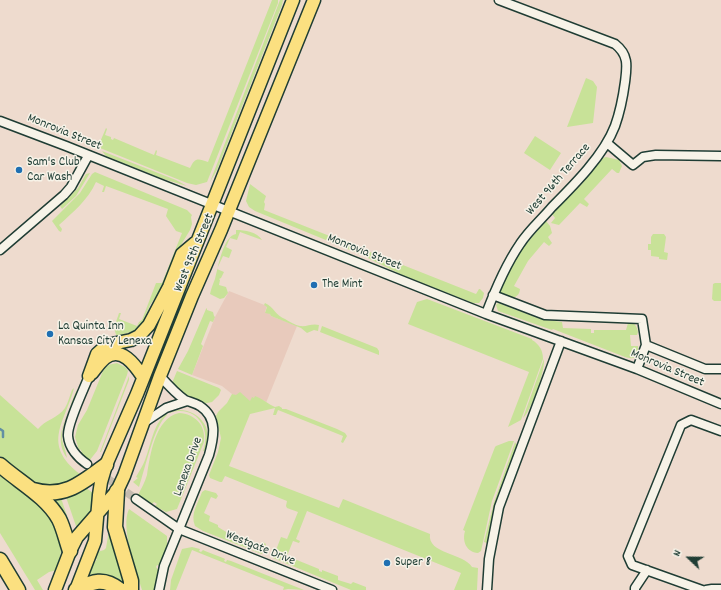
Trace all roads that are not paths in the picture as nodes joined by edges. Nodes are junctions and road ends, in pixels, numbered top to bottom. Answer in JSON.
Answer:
{"nodes":[{"id":1,"x":293,"y":0,"type":"edge"},
{"id":2,"x":499,"y":0,"type":"edge"},
{"id":3,"x":312,"y":4,"type":"edge"},
{"id":4,"x":0,"y":121,"type":"edge"},
{"id":5,"x":607,"y":143,"type":"junction"},
{"id":6,"x":88,"y":156,"type":"junction"},
{"id":7,"x":721,"y":156,"type":"edge"},
{"id":8,"x":211,"y":204,"type":"junction"},
{"id":9,"x":228,"y":212,"type":"junction"},
{"id":10,"x":196,"y":242,"type":"junction"},
{"id":11,"x":0,"y":250,"type":"edge"},
{"id":12,"x":493,"y":295,"type":"junction"},
{"id":13,"x":486,"y":314,"type":"junction"},
{"id":14,"x":561,"y":341,"type":"junction"},
{"id":15,"x":646,"y":345,"type":"junction"},
{"id":16,"x":637,"y":369,"type":"junction"},
{"id":17,"x":721,"y":369,"type":"edge"},
{"id":18,"x":89,"y":376,"type":"junction"},
{"id":19,"x":160,"y":376,"type":"junction"},
{"id":20,"x":143,"y":377,"type":"junction"},
{"id":21,"x":187,"y":401,"type":"junction"},
{"id":22,"x":721,"y":404,"type":"edge"},
{"id":23,"x":142,"y":424,"type":"junction"},
{"id":24,"x":721,"y":431,"type":"edge"},
{"id":25,"x":87,"y":464,"type":"tunnel mouth"},
{"id":26,"x":0,"y":465,"type":"edge"},
{"id":27,"x":106,"y":465,"type":"junction"},
{"id":28,"x":30,"y":489,"type":"junction"},
{"id":29,"x":117,"y":491,"type":"junction"},
{"id":30,"x":136,"y":499,"type":"tunnel mouth"},
{"id":31,"x":98,"y":514,"type":"junction"},
{"id":32,"x":179,"y":529,"type":"junction"},
{"id":33,"x":70,"y":551,"type":"junction"},
{"id":34,"x":0,"y":560,"type":"edge"},
{"id":35,"x":647,"y":570,"type":"junction"},
{"id":36,"x":721,"y":589,"type":"edge"},
{"id":37,"x":18,"y":590,"type":"edge"},
{"id":38,"x":55,"y":590,"type":"edge"},
{"id":39,"x":76,"y":590,"type":"edge"},
{"id":40,"x":120,"y":590,"type":"edge"},
{"id":41,"x":131,"y":590,"type":"edge"},
{"id":42,"x":159,"y":590,"type":"edge"},
{"id":43,"x":332,"y":590,"type":"edge"},
{"id":44,"x":486,"y":590,"type":"edge"},
{"id":45,"x":634,"y":590,"type":"edge"},
{"id":46,"x":702,"y":590,"type":"edge"},
{"id":47,"x":706,"y":590,"type":"edge"}],
"edges":[{"from":1,"to":8,"type":"main road","name":"West 95th Street"},
{"from":2,"to":5,"type":"street","name":"West 96th Terrace"},
{"from":3,"to":9,"type":"main road","name":"West 95th Street"},
{"from":4,"to":6,"type":"street","name":"Monrovia Street"},
{"from":5,"to":7,"type":"street"},
{"from":5,"to":12,"type":"street","name":"West 96th Terrace"},
{"from":6,"to":8,"type":"street","name":"Monrovia Street"},
{"from":6,"to":11,"type":"street"},
{"from":8,"to":9,"type":"street","name":"Monrovia Street"},
{"from":8,"to":10,"type":"main road","name":"West 95th Street"},
{"from":9,"to":13,"type":"street","name":"Monrovia Street"},
{"from":9,"to":19,"type":"main road","name":"West 95th Street"},
{"from":10,"to":18,"type":"main road"},
{"from":10,"to":20,"type":"main road","name":"West 95th Street"},
{"from":12,"to":13,"type":"street","name":"West 96th Terrace"},
{"from":12,"to":15,"type":"street"},
{"from":13,"to":14,"type":"street","name":"Monrovia Street"},
{"from":14,"to":16,"type":"street","name":"Monrovia Street"},
{"from":14,"to":44,"type":"street"},
{"from":15,"to":16,"type":"street"},
{"from":15,"to":17,"type":"street"},
{"from":16,"to":22,"type":"street","name":"Monrovia Street"},
{"from":18,"to":20,"type":"main road"},
{"from":18,"to":25,"type":"street"},
{"from":19,"to":21,"type":"street","name":"Lenexa Drive"},
{"from":19,"to":23,"type":"main road","name":"West 95th Street"},
{"from":20,"to":27,"type":"main road","name":"West 95th Street"},
{"from":21,"to":23,"type":"street"},
{"from":21,"to":32,"type":"street","name":"Lenexa Drive"},
{"from":23,"to":29,"type":"main road","name":"West 95th Street"},
{"from":24,"to":35,"type":"street"},
{"from":26,"to":28,"type":"highway"},
{"from":27,"to":28,"type":"highway"},
{"from":27,"to":31,"type":"main road","name":"West 95th Street"},
{"from":28,"to":33,"type":"highway"},
{"from":29,"to":31,"type":"main road","name":"West 95th Street"},
{"from":29,"to":41,"type":"highway"},
{"from":30,"to":32,"type":"street"},
{"from":31,"to":33,"type":"main road","name":"West 95th Street"},
{"from":31,"to":39,"type":"main road","name":"West 95th Street"},
{"from":32,"to":42,"type":"street","name":"Lenexa Drive"},
{"from":32,"to":43,"type":"street","name":"Westgate Drive"},
{"from":33,"to":38,"type":"main road","name":"West 95th Street"},
{"from":34,"to":37,"type":"highway"},
{"from":35,"to":45,"type":"street"},
{"from":35,"to":46,"type":"street"},
{"from":36,"to":47,"type":"street"},
{"from":39,"to":40,"type":"highway"}]}
